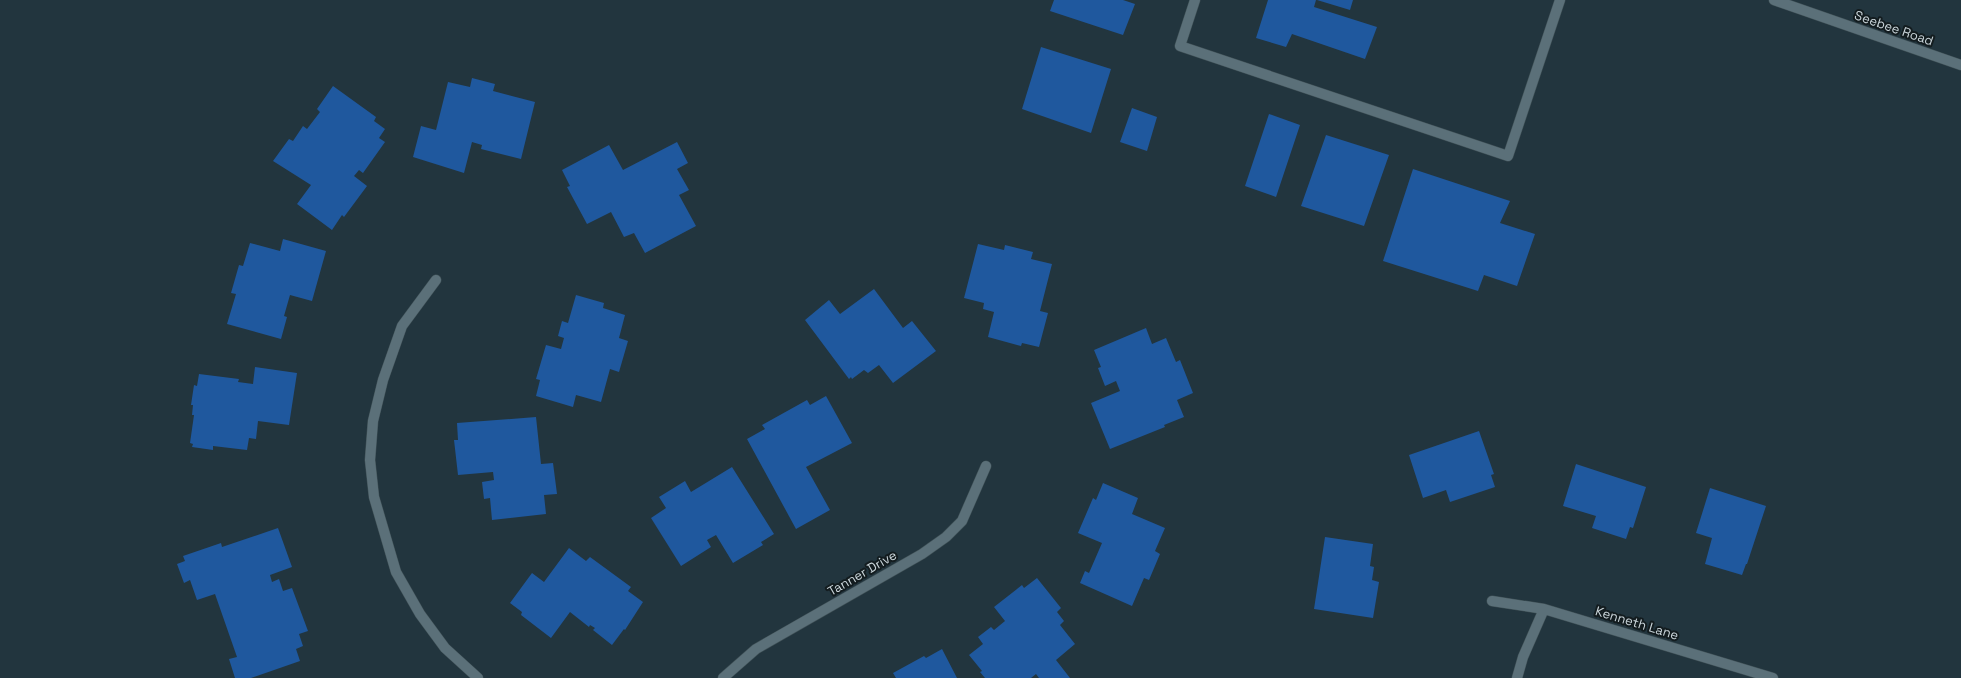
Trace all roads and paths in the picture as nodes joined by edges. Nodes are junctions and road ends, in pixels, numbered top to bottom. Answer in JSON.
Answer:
{"nodes":[{"id":1,"x":1195,"y":0,"type":"edge"},
{"id":2,"x":1560,"y":0,"type":"edge"},
{"id":3,"x":1774,"y":0,"type":"edge"},
{"id":4,"x":1961,"y":65,"type":"edge"},
{"id":5,"x":436,"y":280,"type":"dead end"},
{"id":6,"x":986,"y":466,"type":"dead end"},
{"id":7,"x":1492,"y":601,"type":"dead end"},
{"id":8,"x":1544,"y":609,"type":"junction"},
{"id":9,"x":478,"y":678,"type":"edge"},
{"id":10,"x":723,"y":678,"type":"edge"},
{"id":11,"x":1517,"y":678,"type":"edge"},
{"id":12,"x":1773,"y":678,"type":"edge"}],
"edges":[{"from":1,"to":2,"type":"street"},
{"from":3,"to":4,"type":"street","name":"Seebee Road"},
{"from":5,"to":9,"type":"street"},
{"from":6,"to":10,"type":"street","name":"Tanner Drive"},
{"from":7,"to":8,"type":"street","name":"Kenneth Lane"},
{"from":8,"to":11,"type":"street"},
{"from":8,"to":12,"type":"street","name":"Kenneth Lane"}]}
